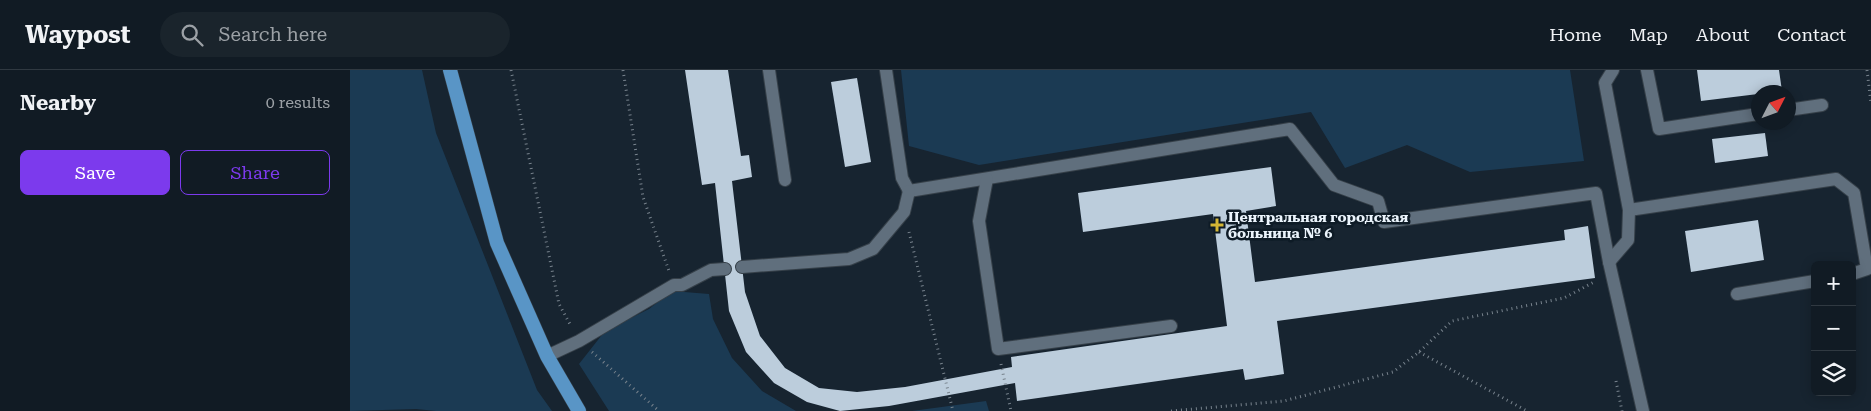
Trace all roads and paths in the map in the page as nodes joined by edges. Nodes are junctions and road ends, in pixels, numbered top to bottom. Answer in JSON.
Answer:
{"nodes":[{"id":1,"x":450,"y":70,"type":"edge"},
{"id":2,"x":511,"y":70,"type":"edge"},
{"id":3,"x":623,"y":70,"type":"edge"},
{"id":4,"x":768,"y":70,"type":"edge"},
{"id":5,"x":886,"y":70,"type":"edge"},
{"id":6,"x":1613,"y":70,"type":"edge"},
{"id":7,"x":1647,"y":70,"type":"edge"},
{"id":8,"x":1867,"y":70,"type":"edge"},
{"id":9,"x":1871,"y":103,"type":"edge"},
{"id":10,"x":1822,"y":105,"type":"dead end"},
{"id":11,"x":1796,"y":109,"type":"edge"},
{"id":12,"x":1751,"y":115,"type":"edge"},
{"id":13,"x":987,"y":179,"type":"junction"},
{"id":14,"x":784,"y":180,"type":"dead end"},
{"id":15,"x":909,"y":191,"type":"junction"},
{"id":16,"x":1629,"y":210,"type":"junction"},
{"id":17,"x":904,"y":212,"type":"junction"},
{"id":18,"x":1609,"y":262,"type":"junction"},
{"id":19,"x":742,"y":267,"type":"dead end"},
{"id":20,"x":725,"y":269,"type":"dead end"},
{"id":21,"x":1856,"y":273,"type":"edge"},
{"id":22,"x":1598,"y":280,"type":"dead end"},
{"id":23,"x":1811,"y":282,"type":"edge"},
{"id":24,"x":674,"y":285,"type":"junction"},
{"id":25,"x":1737,"y":294,"type":"dead end"},
{"id":26,"x":1170,"y":326,"type":"dead end"},
{"id":27,"x":579,"y":341,"type":"junction"},
{"id":28,"x":998,"y":349,"type":"junction"},
{"id":29,"x":1419,"y":352,"type":"junction"},
{"id":30,"x":547,"y":356,"type":"junction"},
{"id":31,"x":579,"y":411,"type":"edge"},
{"id":32,"x":659,"y":411,"type":"edge"},
{"id":33,"x":953,"y":411,"type":"edge"},
{"id":34,"x":1011,"y":411,"type":"edge"},
{"id":35,"x":1172,"y":411,"type":"edge"},
{"id":36,"x":1527,"y":411,"type":"edge"},
{"id":37,"x":1643,"y":411,"type":"edge"}],
"edges":[{"from":1,"to":30,"type":"main road"},
{"from":2,"to":27,"type":"path"},
{"from":3,"to":24,"type":"path"},
{"from":4,"to":14,"type":"lane"},
{"from":5,"to":15,"type":"lane"},
{"from":6,"to":16,"type":"lane"},
{"from":7,"to":12,"type":"lane"},
{"from":8,"to":9,"type":"path"},
{"from":10,"to":11,"type":"lane"},
{"from":13,"to":15,"type":"lane"},
{"from":13,"to":18,"type":"lane"},
{"from":13,"to":28,"type":"lane"},
{"from":15,"to":17,"type":"lane"},
{"from":16,"to":18,"type":"lane"},
{"from":16,"to":21,"type":"lane"},
{"from":17,"to":19,"type":"lane"},
{"from":17,"to":33,"type":"path"},
{"from":18,"to":37,"type":"lane"},
{"from":20,"to":24,"type":"lane"},
{"from":22,"to":29,"type":"path"},
{"from":23,"to":25,"type":"lane"},
{"from":24,"to":27,"type":"lane"},
{"from":26,"to":28,"type":"lane"},
{"from":27,"to":30,"type":"lane"},
{"from":27,"to":32,"type":"path"},
{"from":28,"to":34,"type":"path"},
{"from":29,"to":35,"type":"path"},
{"from":29,"to":36,"type":"path"},
{"from":30,"to":31,"type":"main road"}]}
